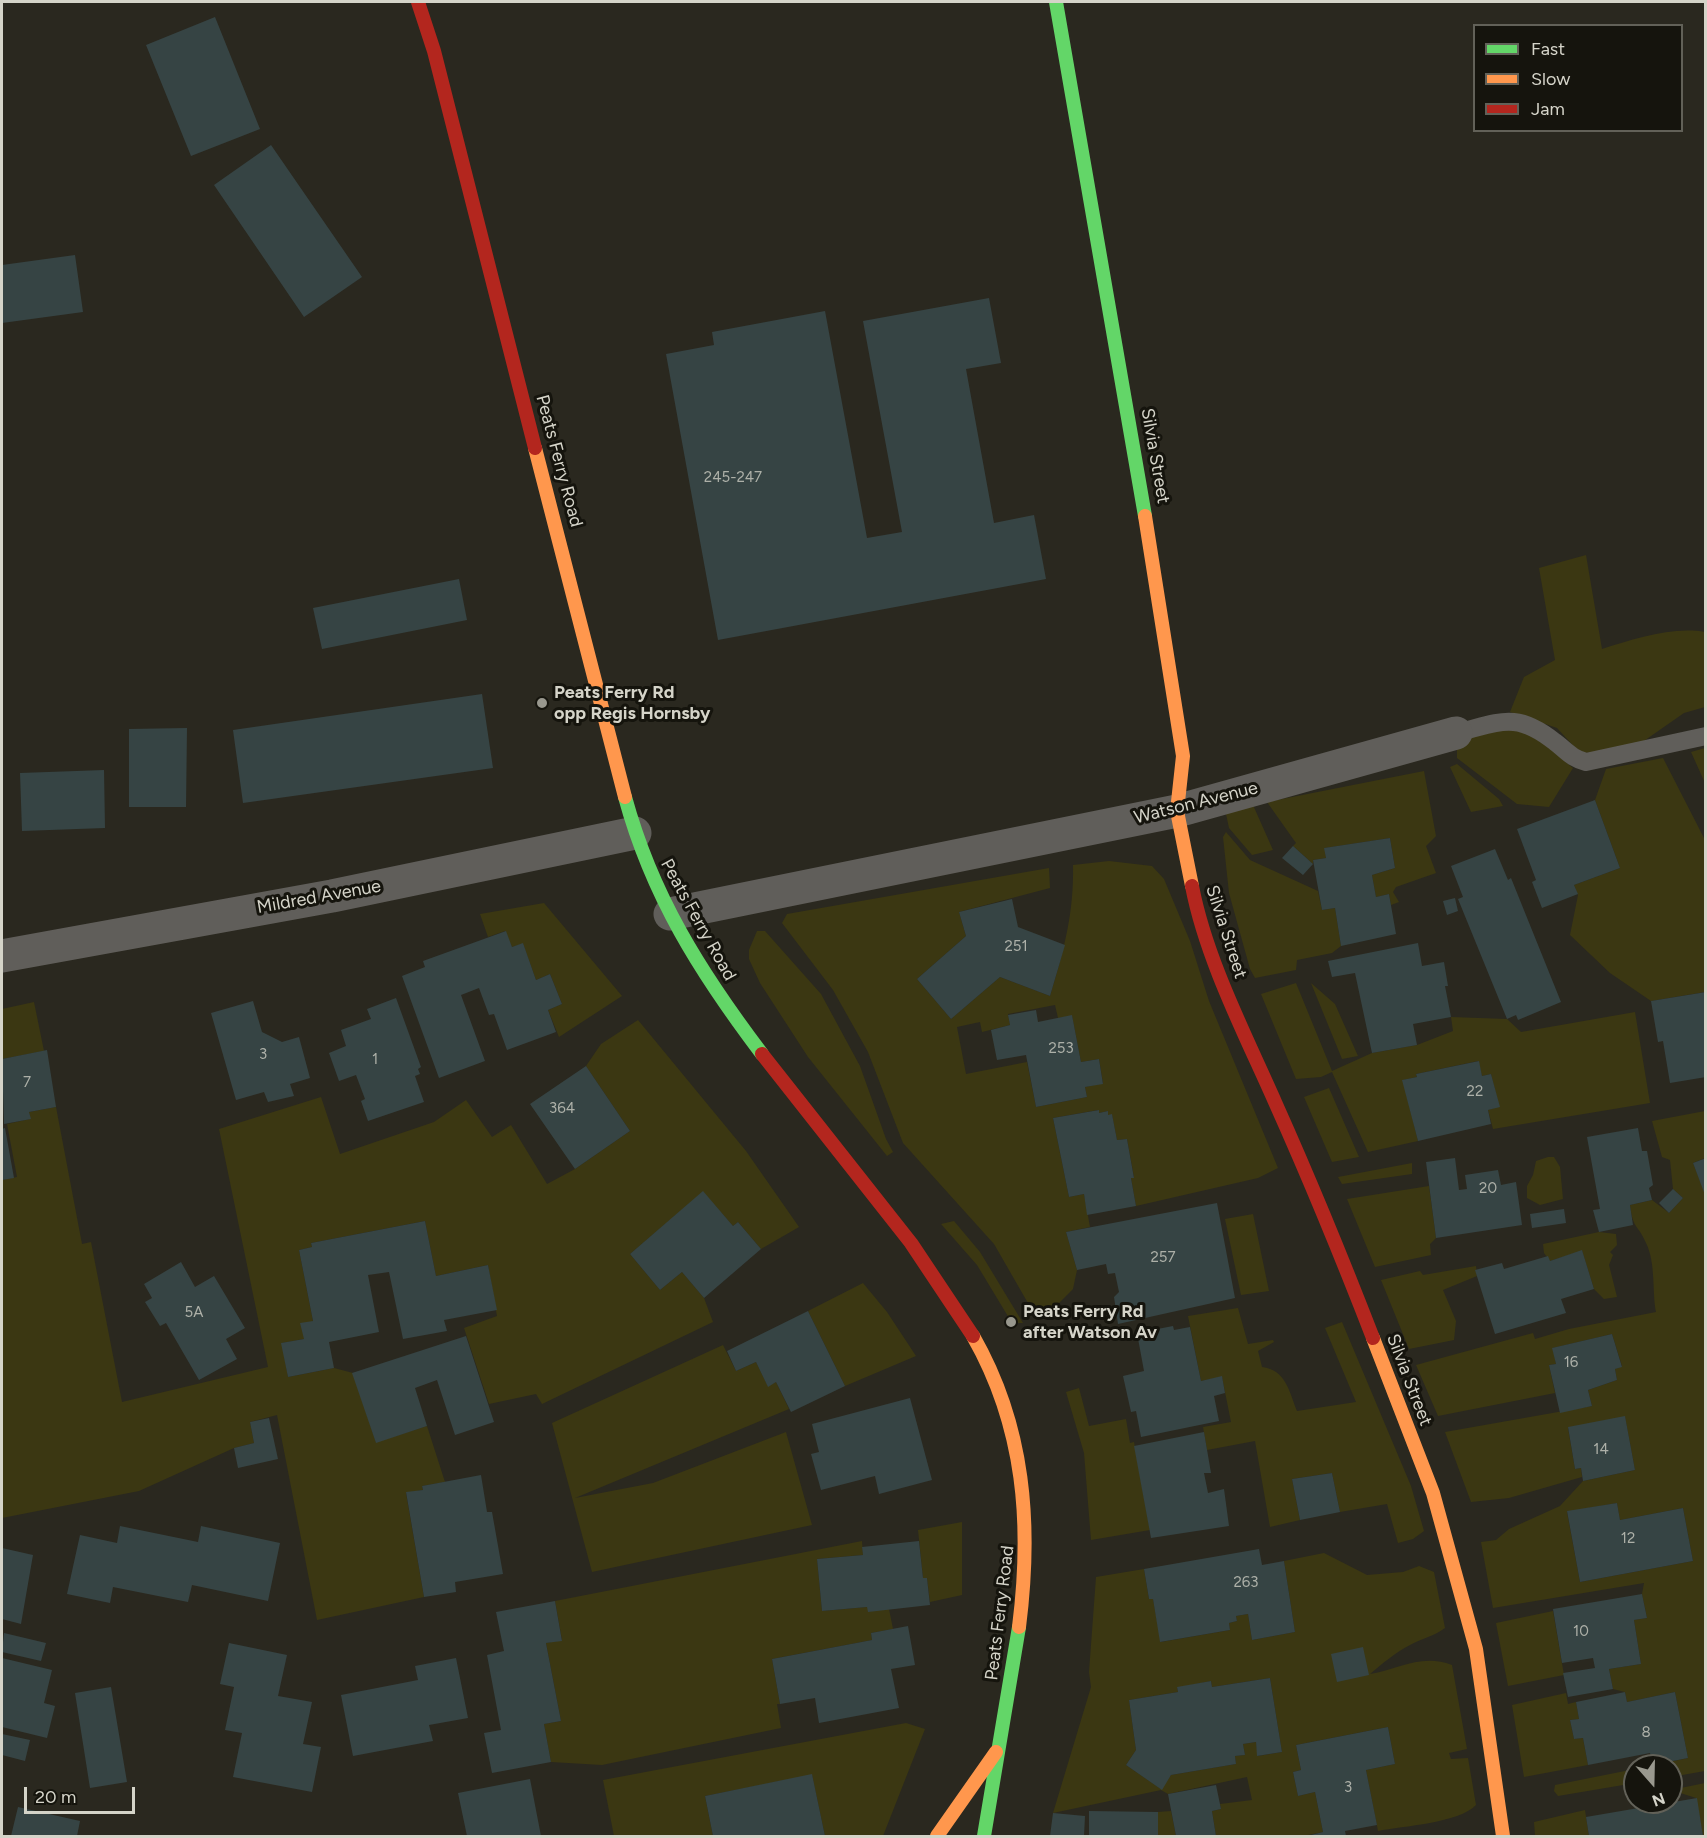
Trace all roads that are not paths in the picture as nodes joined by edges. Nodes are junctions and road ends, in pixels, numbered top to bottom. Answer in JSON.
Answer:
{"nodes":[{"id":1,"x":418,"y":2,"type":"edge"},
{"id":2,"x":1056,"y":2,"type":"edge"},
{"id":3,"x":1456,"y":733,"type":"joint"},
{"id":4,"x":1706,"y":736,"type":"edge"},
{"id":5,"x":1177,"y":811,"type":"junction"},
{"id":6,"x":635,"y":833,"type":"junction"},
{"id":7,"x":670,"y":914,"type":"junction"},
{"id":8,"x":2,"y":956,"type":"edge"},
{"id":9,"x":996,"y":1752,"type":"junction"},
{"id":10,"x":993,"y":1806,"type":"junction"},
{"id":11,"x":937,"y":1836,"type":"edge"},
{"id":12,"x":984,"y":1836,"type":"edge"},
{"id":13,"x":989,"y":1836,"type":"edge"},
{"id":14,"x":1503,"y":1836,"type":"edge"}],
"edges":[{"from":1,"to":6,"type":"main road","name":"Peats Ferry Road"},
{"from":2,"to":5,"type":"main road","name":"Silvia Street"},
{"from":3,"to":4,"type":"lane","name":"Watson Avenue"},
{"from":3,"to":5,"type":"street","name":"Watson Avenue"},
{"from":5,"to":7,"type":"street","name":"Watson Avenue"},
{"from":5,"to":14,"type":"main road","name":"Silvia Street"},
{"from":6,"to":7,"type":"main road","name":"Peats Ferry Road"},
{"from":6,"to":8,"type":"street","name":"Mildred Avenue"},
{"from":7,"to":9,"type":"main road","name":"Peats Ferry Road"},
{"from":9,"to":10,"type":"main road","name":"Peats Ferry Road"},
{"from":9,"to":11,"type":"main road","name":"Peats Ferry Road"},
{"from":10,"to":12,"type":"main road","name":"Peats Ferry Road"},
{"from":10,"to":13,"type":"main road"}]}
